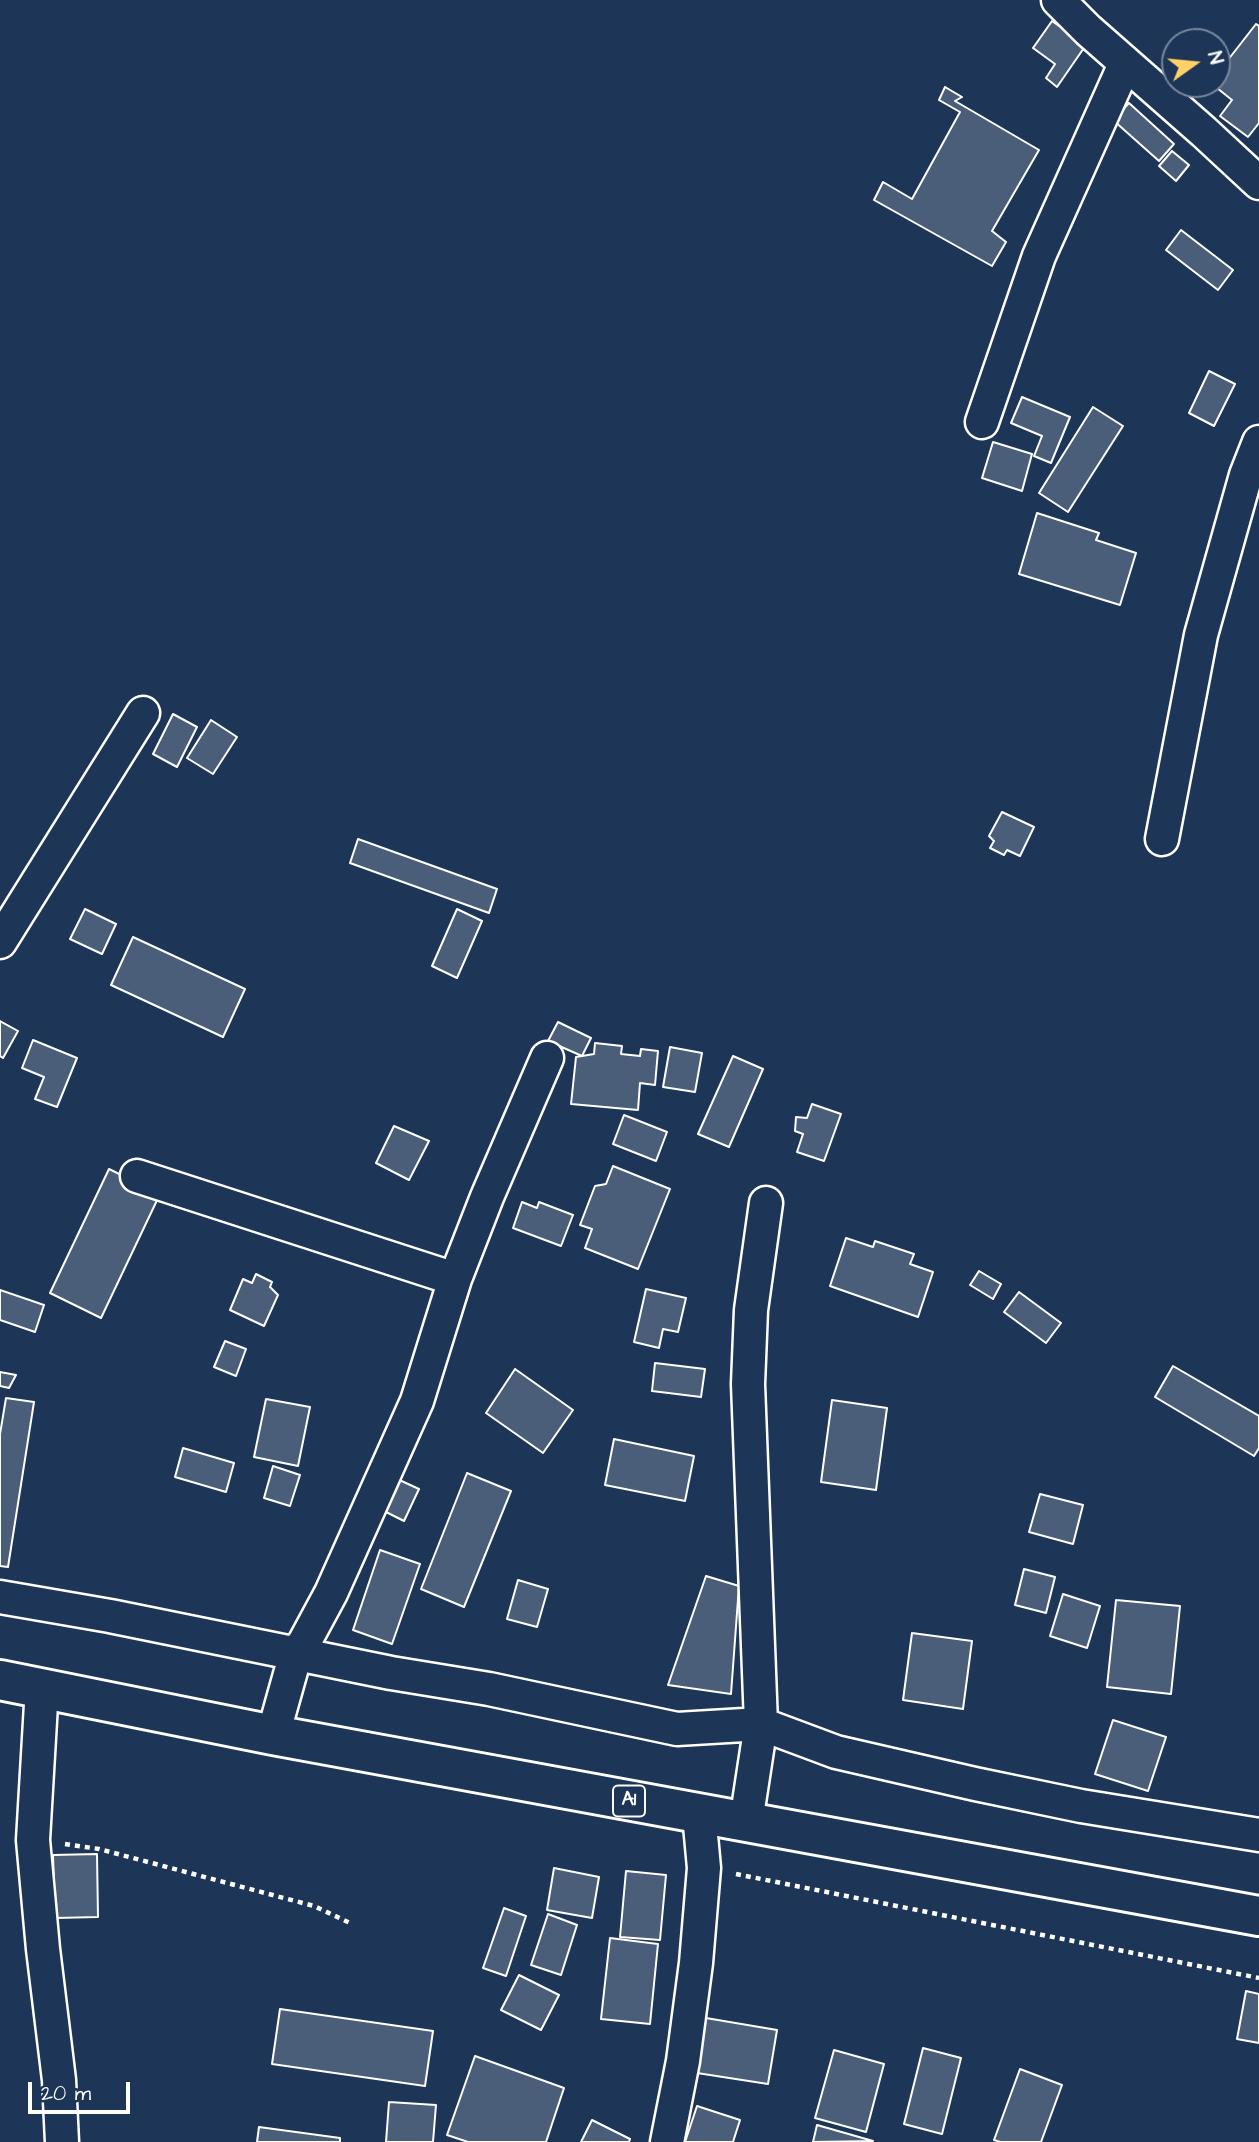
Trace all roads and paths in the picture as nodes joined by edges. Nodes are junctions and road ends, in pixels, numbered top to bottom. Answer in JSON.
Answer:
{"nodes":[{"id":1,"x":1058,"y":0,"type":"edge"},
{"id":2,"x":1125,"y":64,"type":"junction"},
{"id":3,"x":1259,"y":183,"type":"edge"},
{"id":4,"x":982,"y":422,"type":"dead end"},
{"id":5,"x":1259,"y":442,"type":"edge"},
{"id":6,"x":143,"y":713,"type":"dead end"},
{"id":7,"x":1163,"y":839,"type":"dead end"},
{"id":8,"x":0,"y":942,"type":"edge"},
{"id":9,"x":547,"y":1058,"type":"dead end"},
{"id":10,"x":137,"y":1176,"type":"dead end"},
{"id":11,"x":766,"y":1203,"type":"dead end"},
{"id":12,"x":455,"y":1279,"type":"junction"},
{"id":13,"x":0,"y":1597,"type":"edge"},
{"id":14,"x":296,"y":1653,"type":"junction"},
{"id":15,"x":0,"y":1680,"type":"edge"},
{"id":16,"x":42,"y":1688,"type":"junction"},
{"id":17,"x":761,"y":1724,"type":"junction"},
{"id":18,"x":273,"y":1735,"type":"junction"},
{"id":19,"x":699,"y":1814,"type":"junction"},
{"id":20,"x":746,"y":1822,"type":"junction"},
{"id":21,"x":1259,"y":1835,"type":"edge"},
{"id":22,"x":33,"y":1840,"type":"junction"},
{"id":23,"x":704,"y":1868,"type":"junction"},
{"id":24,"x":1259,"y":1916,"type":"edge"},
{"id":25,"x":350,"y":1923,"type":"dead end"},
{"id":26,"x":1259,"y":1978,"type":"edge"},
{"id":27,"x":62,"y":2142,"type":"edge"},
{"id":28,"x":667,"y":2142,"type":"edge"}],
"edges":[{"from":1,"to":2,"type":"street"},
{"from":2,"to":3,"type":"street"},
{"from":2,"to":4,"type":"street"},
{"from":5,"to":7,"type":"street"},
{"from":6,"to":8,"type":"street"},
{"from":9,"to":12,"type":"street"},
{"from":10,"to":12,"type":"street"},
{"from":11,"to":17,"type":"street"},
{"from":12,"to":14,"type":"street"},
{"from":13,"to":14,"type":"street"},
{"from":14,"to":17,"type":"street"},
{"from":14,"to":18,"type":"street"},
{"from":15,"to":16,"type":"highway","number":"A1"},
{"from":16,"to":18,"type":"highway","number":"A1"},
{"from":16,"to":22,"type":"street"},
{"from":17,"to":20,"type":"street"},
{"from":17,"to":21,"type":"street"},
{"from":18,"to":19,"type":"highway","number":"A1"},
{"from":19,"to":20,"type":"highway","number":"A1"},
{"from":19,"to":23,"type":"street"},
{"from":20,"to":24,"type":"highway","number":"A1"},
{"from":22,"to":25,"type":"path"},
{"from":22,"to":27,"type":"street"},
{"from":23,"to":26,"type":"path"},
{"from":23,"to":28,"type":"street"}]}
